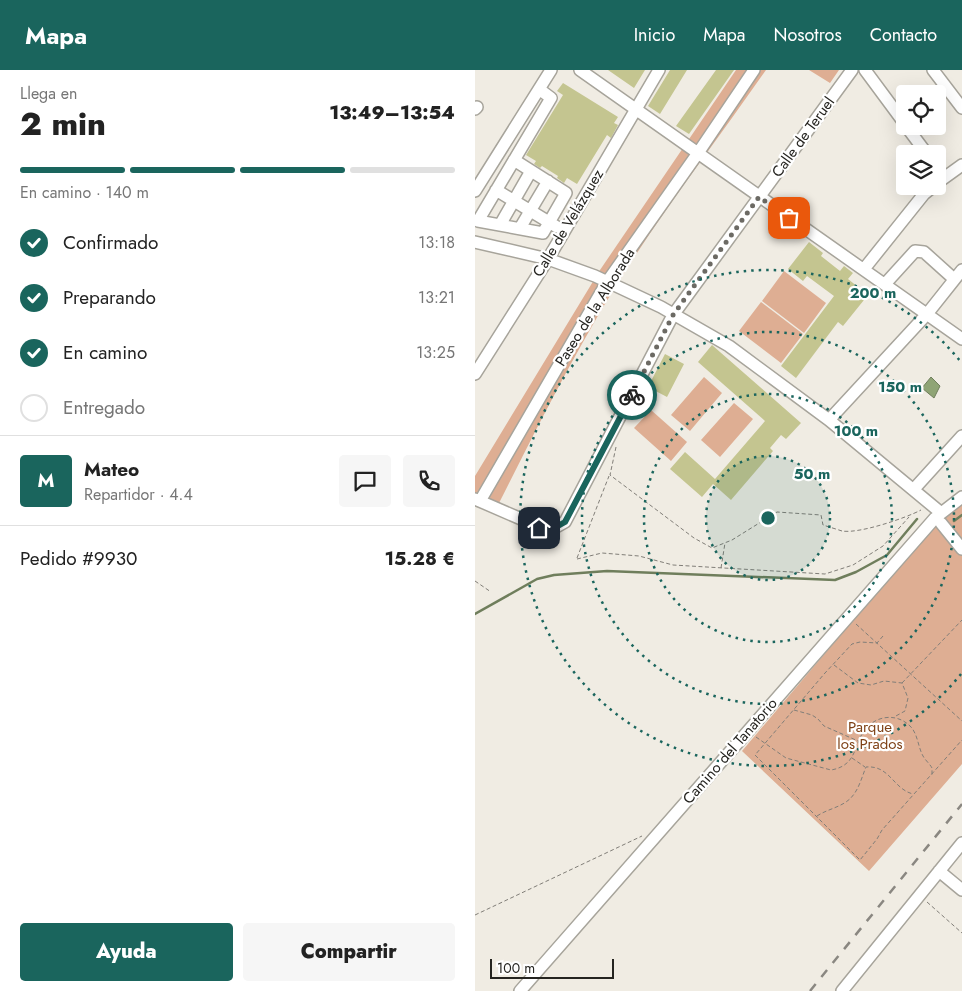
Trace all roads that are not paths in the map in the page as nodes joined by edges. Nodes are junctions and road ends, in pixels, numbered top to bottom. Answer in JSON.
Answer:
{"nodes":[{"id":1,"x":551,"y":70,"type":"edge"},
{"id":2,"x":580,"y":70,"type":"edge"},
{"id":3,"x":659,"y":70,"type":"edge"},
{"id":4,"x":754,"y":70,"type":"edge"},
{"id":5,"x":852,"y":70,"type":"edge"},
{"id":6,"x":865,"y":70,"type":"edge"},
{"id":7,"x":933,"y":70,"type":"edge"},
{"id":8,"x":539,"y":88,"type":"junction"},
{"id":9,"x":636,"y":108,"type":"junction"},
{"id":10,"x":962,"y":108,"type":"edge"},
{"id":11,"x":896,"y":112,"type":"edge"},
{"id":12,"x":698,"y":153,"type":"junction"},
{"id":13,"x":514,"y":160,"type":"junction"},
{"id":14,"x":962,"y":165,"type":"edge"},
{"id":15,"x":531,"y":171,"type":"junction"},
{"id":16,"x":946,"y":174,"type":"edge"},
{"id":17,"x":547,"y":181,"type":"junction"},
{"id":18,"x":477,"y":187,"type":"edge"},
{"id":19,"x":495,"y":191,"type":"junction"},
{"id":20,"x":923,"y":195,"type":"edge"},
{"id":21,"x":759,"y":197,"type":"junction"},
{"id":22,"x":514,"y":201,"type":"junction"},
{"id":23,"x":530,"y":211,"type":"junction"},
{"id":24,"x":550,"y":223,"type":"junction"},
{"id":25,"x":500,"y":225,"type":"junction"},
{"id":26,"x":520,"y":228,"type":"junction"},
{"id":27,"x":564,"y":231,"type":"junction"},
{"id":28,"x":475,"y":242,"type":"edge"},
{"id":29,"x":548,"y":259,"type":"junction"},
{"id":30,"x":863,"y":269,"type":"junction"},
{"id":31,"x":962,"y":270,"type":"edge"},
{"id":32,"x":954,"y":279,"type":"junction"},
{"id":33,"x":607,"y":282,"type":"junction"},
{"id":34,"x":885,"y":284,"type":"junction"},
{"id":35,"x":927,"y":314,"type":"junction"},
{"id":36,"x":673,"y":315,"type":"junction"},
{"id":37,"x":962,"y":339,"type":"edge"},
{"id":38,"x":475,"y":374,"type":"edge"},
{"id":39,"x":829,"y":420,"type":"junction"},
{"id":40,"x":962,"y":436,"type":"edge"},
{"id":41,"x":915,"y":489,"type":"junction"},
{"id":42,"x":962,"y":497,"type":"edge"},
{"id":43,"x":477,"y":500,"type":"edge"},
{"id":44,"x":940,"y":518,"type":"junction"},
{"id":45,"x":962,"y":549,"type":"edge"},
{"id":46,"x":962,"y":843,"type":"edge"},
{"id":47,"x":939,"y":871,"type":"junction"},
{"id":48,"x":962,"y":890,"type":"edge"},
{"id":49,"x":520,"y":991,"type":"edge"},
{"id":50,"x":842,"y":991,"type":"edge"}],
"edges":[{"from":1,"to":8,"type":"street"},
{"from":2,"to":9,"type":"street"},
{"from":3,"to":9,"type":"street","name":"Calle de Velázquez"},
{"from":4,"to":12,"type":"street","name":"Paseo de la Alborada"},
{"from":5,"to":21,"type":"street","name":"Calle de Teruel"},
{"from":6,"to":11,"type":"street"},
{"from":7,"to":10,"type":"street"},
{"from":8,"to":13,"type":"street"},
{"from":8,"to":18,"type":"street"},
{"from":9,"to":12,"type":"street"},
{"from":9,"to":27,"type":"street","name":"Calle de Velázquez"},
{"from":12,"to":21,"type":"street"},
{"from":12,"to":33,"type":"street","name":"Paseo de la Alborada"},
{"from":13,"to":15,"type":"street"},
{"from":13,"to":19,"type":"street"},
{"from":14,"to":16,"type":"street"},
{"from":15,"to":17,"type":"street"},
{"from":15,"to":22,"type":"street"},
{"from":17,"to":23,"type":"street"},
{"from":17,"to":24,"type":"street"},
{"from":18,"to":19,"type":"street"},
{"from":19,"to":22,"type":"street"},
{"from":19,"to":25,"type":"street"},
{"from":20,"to":30,"type":"street"},
{"from":21,"to":30,"type":"street"},
{"from":21,"to":36,"type":"street","name":"Calle de Teruel"},
{"from":22,"to":23,"type":"street"},
{"from":22,"to":25,"type":"street"},
{"from":23,"to":24,"type":"street"},
{"from":23,"to":26,"type":"street"},
{"from":24,"to":26,"type":"street"},
{"from":24,"to":27,"type":"street"},
{"from":25,"to":26,"type":"street"},
{"from":27,"to":29,"type":"street","name":"Calle de Velázquez"},
{"from":28,"to":29,"type":"street"},
{"from":29,"to":33,"type":"street"},
{"from":29,"to":38,"type":"street","name":"Calle de Velázquez"},
{"from":30,"to":34,"type":"street"},
{"from":31,"to":32,"type":"street"},
{"from":32,"to":34,"type":"street"},
{"from":32,"to":35,"type":"street"},
{"from":33,"to":36,"type":"street"},
{"from":33,"to":43,"type":"street","name":"Paseo de la Alborada"},
{"from":34,"to":35,"type":"street"},
{"from":35,"to":37,"type":"street"},
{"from":35,"to":39,"type":"street"},
{"from":36,"to":39,"type":"street"},
{"from":36,"to":43,"type":"street","name":"Calle de Teruel"},
{"from":39,"to":41,"type":"street"},
{"from":40,"to":41,"type":"street"},
{"from":41,"to":44,"type":"street"},
{"from":42,"to":44,"type":"street","name":"Camino del Tanatorio"},
{"from":44,"to":45,"type":"street"},
{"from":44,"to":49,"type":"street","name":"Camino del Tanatorio"},
{"from":46,"to":47,"type":"street"},
{"from":47,"to":48,"type":"street"},
{"from":47,"to":50,"type":"street"}]}
